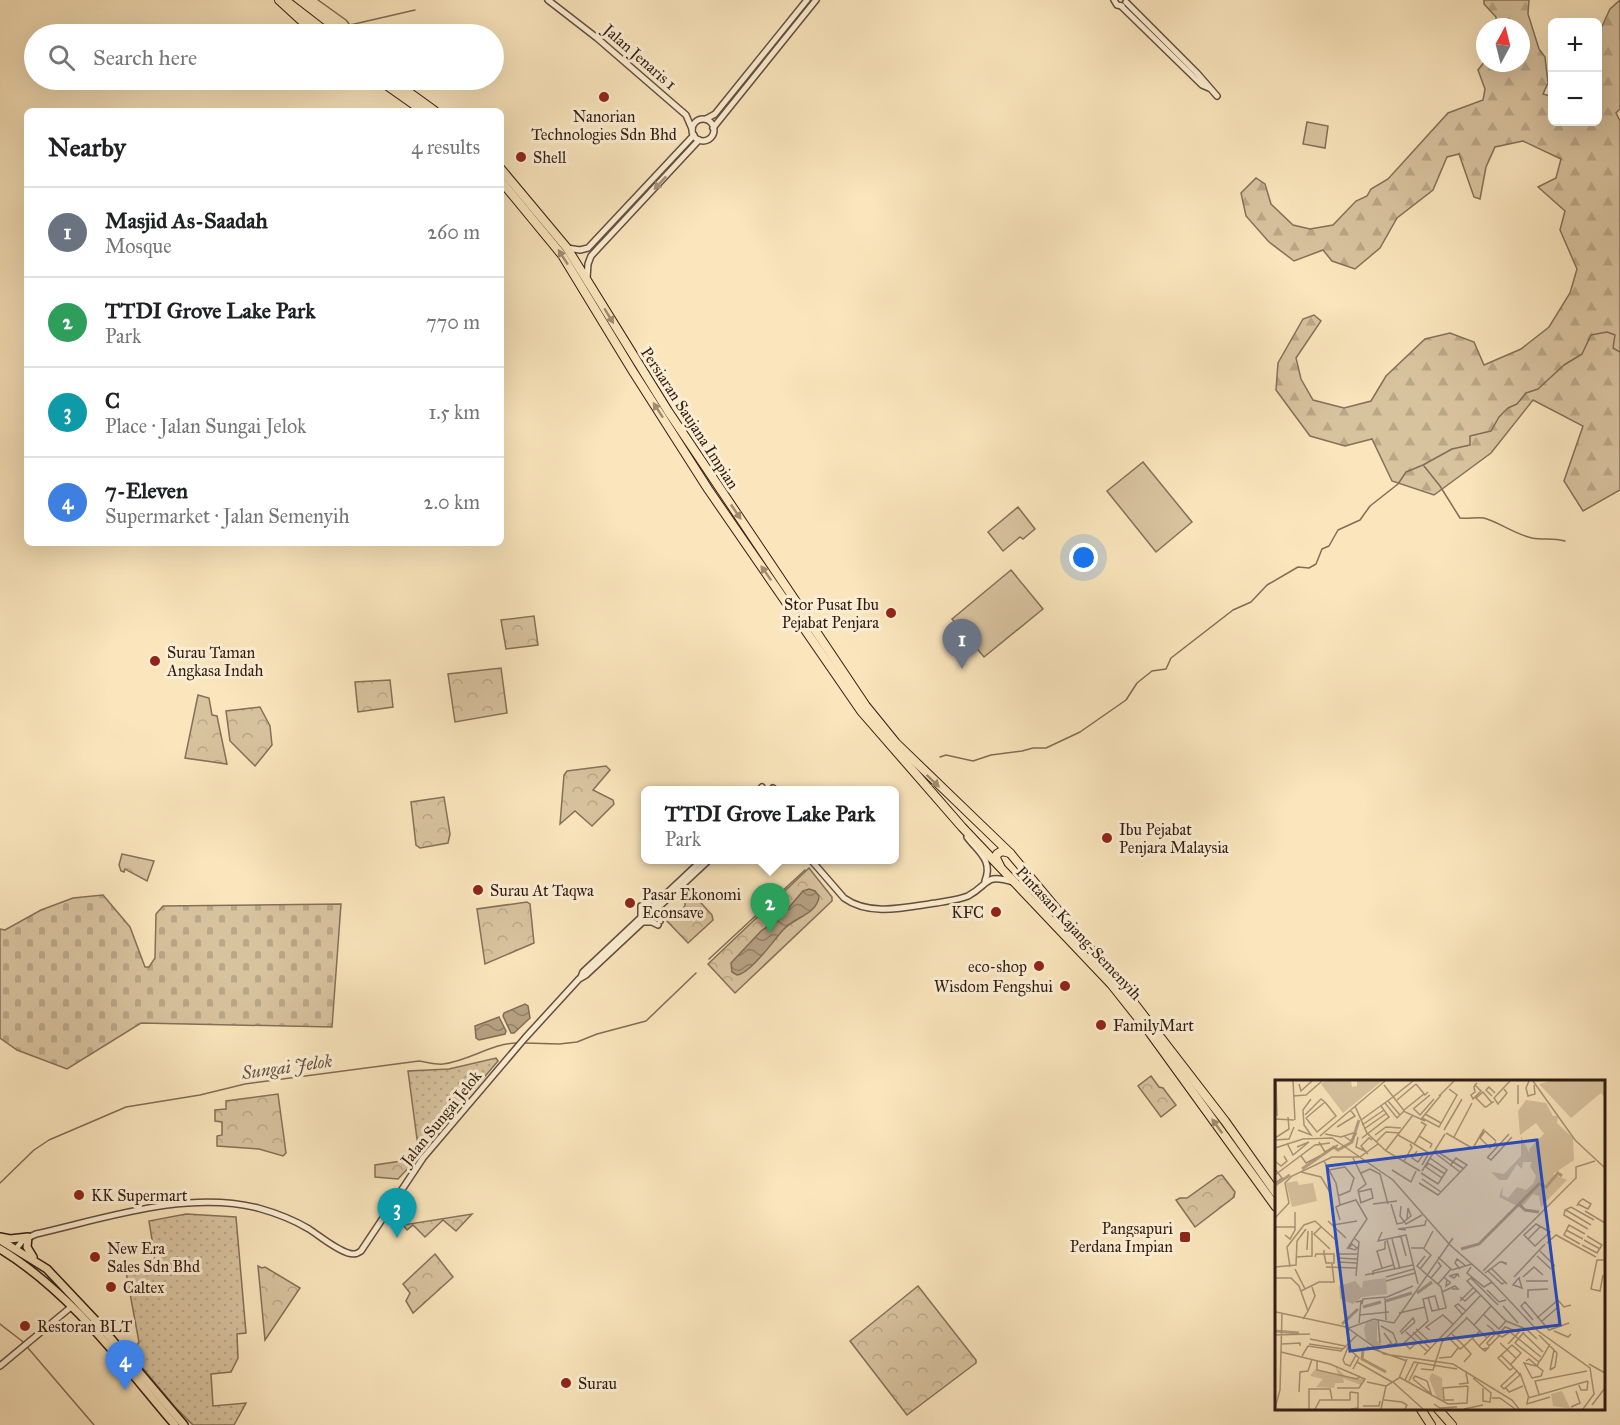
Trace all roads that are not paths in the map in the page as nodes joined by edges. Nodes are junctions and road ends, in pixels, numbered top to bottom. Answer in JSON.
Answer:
{"nodes":[{"id":1,"x":277,"y":0,"type":"edge"},
{"id":2,"x":285,"y":0,"type":"edge"},
{"id":3,"x":290,"y":0,"type":"edge"},
{"id":4,"x":548,"y":0,"type":"edge"},
{"id":5,"x":807,"y":0,"type":"edge"},
{"id":6,"x":816,"y":0,"type":"edge"},
{"id":7,"x":1114,"y":0,"type":"edge"},
{"id":8,"x":1124,"y":3,"type":"edge"},
{"id":9,"x":302,"y":14,"type":"junction"},
{"id":10,"x":305,"y":24,"type":"edge"},
{"id":11,"x":316,"y":24,"type":"edge"},
{"id":12,"x":393,"y":90,"type":"edge"},
{"id":13,"x":406,"y":90,"type":"edge"},
{"id":14,"x":1218,"y":96,"type":"dead end"},
{"id":15,"x":419,"y":108,"type":"edge"},
{"id":16,"x":431,"y":108,"type":"edge"},
{"id":17,"x":686,"y":115,"type":"junction"},
{"id":18,"x":703,"y":119,"type":"junction"},
{"id":19,"x":713,"y":128,"type":"junction"},
{"id":20,"x":693,"y":132,"type":"junction"},
{"id":21,"x":699,"y":140,"type":"junction"},
{"id":22,"x":504,"y":173,"type":"edge"},
{"id":23,"x":504,"y":185,"type":"edge"},
{"id":24,"x":567,"y":248,"type":"junction"},
{"id":25,"x":587,"y":278,"type":"junction"},
{"id":26,"x":849,"y":688,"type":"junction"},
{"id":27,"x":864,"y":708,"type":"junction"},
{"id":28,"x":943,"y":806,"type":"junction"},
{"id":29,"x":962,"y":827,"type":"junction"},
{"id":30,"x":991,"y":834,"type":"junction"},
{"id":31,"x":1010,"y":853,"type":"junction"},
{"id":32,"x":698,"y":864,"type":"edge"},
{"id":33,"x":704,"y":864,"type":"edge"},
{"id":34,"x":814,"y":864,"type":"edge"},
{"id":35,"x":1004,"y":873,"type":"junction"},
{"id":36,"x":985,"y":881,"type":"junction"},
{"id":37,"x":1013,"y":882,"type":"junction"},
{"id":38,"x":656,"y":907,"type":"junction"},
{"id":39,"x":643,"y":919,"type":"junction"},
{"id":40,"x":1275,"y":1190,"type":"edge"},
{"id":41,"x":1275,"y":1206,"type":"edge"},
{"id":42,"x":28,"y":1237,"type":"junction"},
{"id":43,"x":0,"y":1239,"type":"edge"},
{"id":44,"x":0,"y":1247,"type":"edge"},
{"id":45,"x":16,"y":1249,"type":"junction"},
{"id":46,"x":36,"y":1261,"type":"junction"},
{"id":47,"x":34,"y":1272,"type":"junction"},
{"id":48,"x":68,"y":1290,"type":"junction"},
{"id":49,"x":71,"y":1307,"type":"junction"},
{"id":50,"x":97,"y":1322,"type":"junction"},
{"id":51,"x":0,"y":1366,"type":"edge"},
{"id":52,"x":1421,"y":1410,"type":"edge"},
{"id":53,"x":1439,"y":1410,"type":"edge"},
{"id":54,"x":176,"y":1425,"type":"edge"},
{"id":55,"x":184,"y":1425,"type":"edge"},
{"id":56,"x":1431,"y":1425,"type":"edge"},
{"id":57,"x":1452,"y":1425,"type":"edge"}],
"edges":[{"from":1,"to":10,"type":"highway"},
{"from":2,"to":9,"type":"highway"},
{"from":3,"to":9,"type":"highway"},
{"from":4,"to":17,"type":"street","name":"Jalan Jenaris 1"},
{"from":5,"to":18,"type":"street"},
{"from":6,"to":19,"type":"street"},
{"from":7,"to":8,"type":"street"},
{"from":8,"to":14,"type":"street"},
{"from":9,"to":11,"type":"highway"},
{"from":12,"to":15,"type":"highway"},
{"from":13,"to":16,"type":"highway"},
{"from":17,"to":18,"type":"street"},
{"from":17,"to":20,"type":"street"},
{"from":18,"to":19,"type":"street"},
{"from":18,"to":20,"type":"street"},
{"from":19,"to":21,"type":"street"},
{"from":20,"to":21,"type":"street"},
{"from":20,"to":24,"type":"street"},
{"from":21,"to":25,"type":"street","one_way":true},
{"from":22,"to":24,"type":"highway","name":"Persiaran Saujana Impian"},
{"from":26,"to":23,"type":"highway","name":"Persiaran Saujana Impian","one_way":true},
{"from":24,"to":25,"type":"highway","name":"Persiaran Saujana Impian"},
{"from":25,"to":26,"type":"highway","name":"Persiaran Saujana Impian","one_way":true},
{"from":26,"to":27,"type":"highway","name":"Pintasan Kajang-Semenyih"},
{"from":27,"to":28,"type":"highway","name":"Pintasan Kajang-Semenyih"},
{"from":27,"to":30,"type":"highway","name":"Pintasan Kajang-Semenyih","one_way":true},
{"from":28,"to":29,"type":"highway","name":"Pintasan Kajang-Semenyih"},
{"from":28,"to":30,"type":"highway"},
{"from":29,"to":35,"type":"highway","name":"Pintasan Kajang-Semenyih"},
{"from":29,"to":36,"type":"street"},
{"from":30,"to":31,"type":"highway","name":"Pintasan Kajang-Semenyih"},
{"from":31,"to":35,"type":"highway"},
{"from":31,"to":40,"type":"highway","name":"Pintasan Kajang-Semenyih"},
{"from":32,"to":38,"type":"street","name":"Jalan Sungai Jelok"},
{"from":33,"to":38,"type":"street","name":"Jalan Sungai Jelok"},
{"from":34,"to":36,"type":"street"},
{"from":35,"to":37,"type":"highway","name":"Pintasan Kajang-Semenyih"},
{"from":36,"to":37,"type":"street"},
{"from":41,"to":37,"type":"highway","name":"Pintasan Kajang-Semenyih","one_way":true},
{"from":38,"to":39,"type":"street","name":"Jalan Sungai Jelok"},
{"from":38,"to":39,"type":"street"},
{"from":38,"to":39,"type":"street"},
{"from":39,"to":42,"type":"street","name":"Jalan Sungai Jelok"},
{"from":42,"to":43,"type":"main road"},
{"from":42,"to":45,"type":"street","name":"Jalan Sungai Jelok"},
{"from":42,"to":46,"type":"main road"},
{"from":43,"to":45,"type":"main road"},
{"from":44,"to":45,"type":"main road"},
{"from":44,"to":47,"type":"main road"},
{"from":45,"to":46,"type":"main road"},
{"from":45,"to":47,"type":"main road"},
{"from":46,"to":48,"type":"main road"},
{"from":47,"to":49,"type":"main road"},
{"from":48,"to":49,"type":"main road"},
{"from":48,"to":50,"type":"main road"},
{"from":49,"to":50,"type":"main road"},
{"from":49,"to":51,"type":"street"},
{"from":49,"to":54,"type":"main road"},
{"from":50,"to":55,"type":"main road"},
{"from":52,"to":56,"type":"highway"},
{"from":53,"to":57,"type":"highway"}]}
